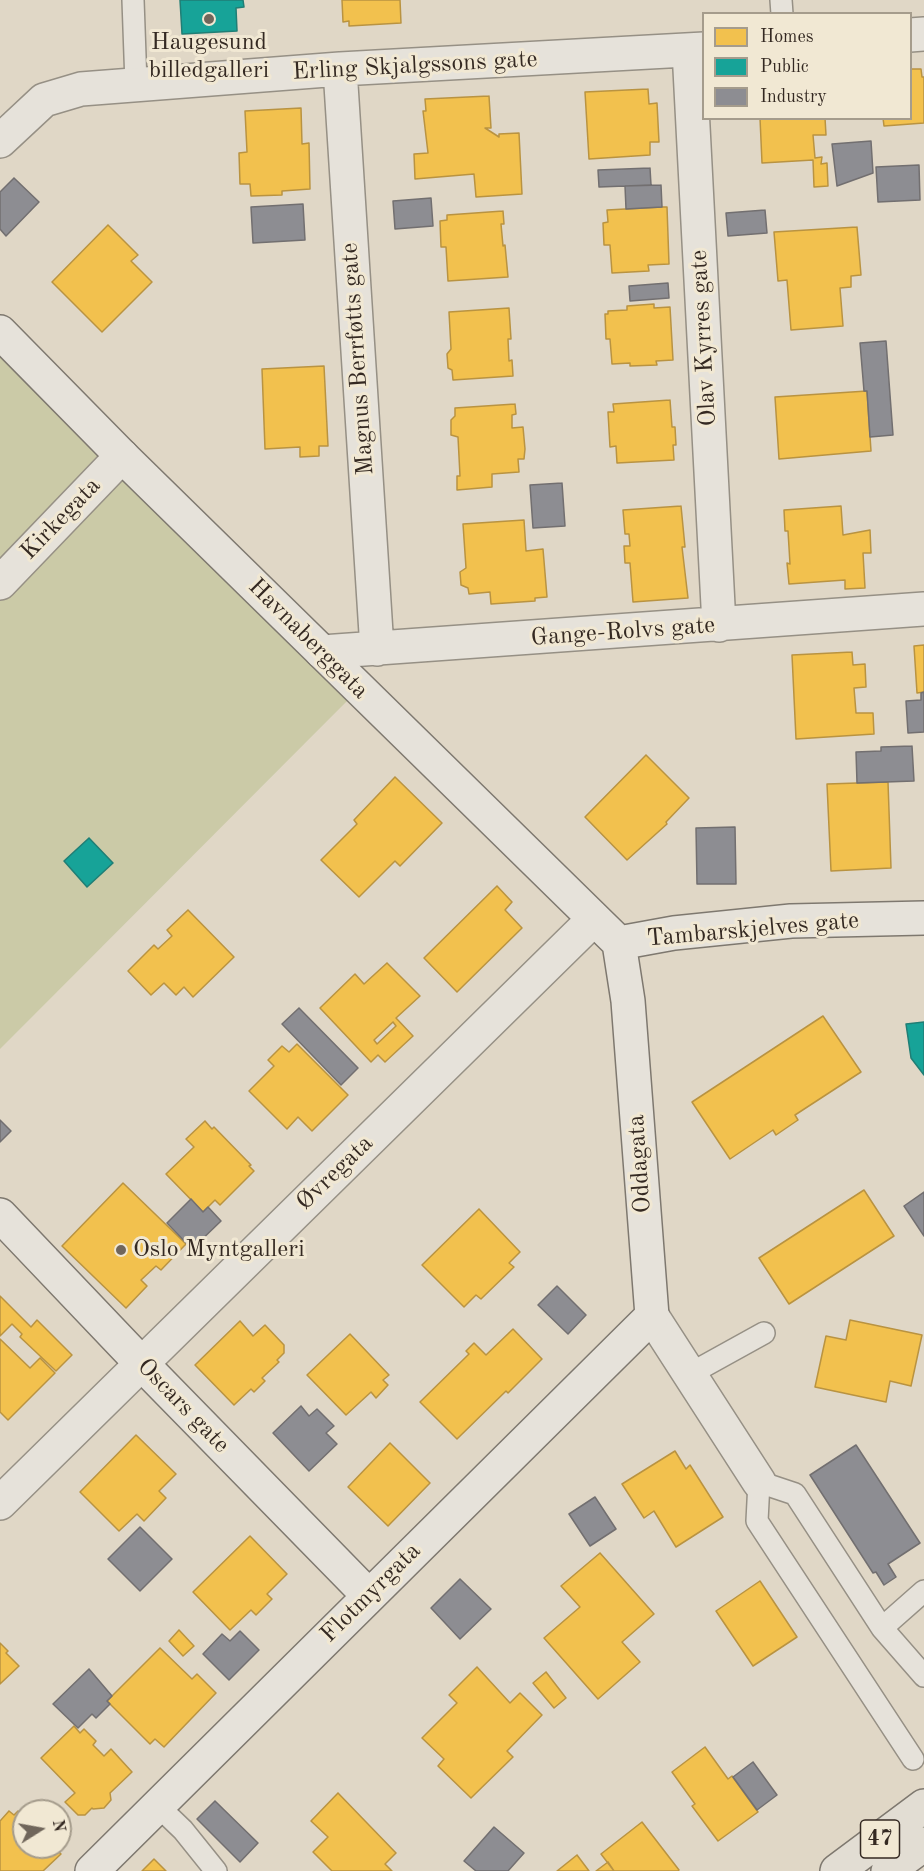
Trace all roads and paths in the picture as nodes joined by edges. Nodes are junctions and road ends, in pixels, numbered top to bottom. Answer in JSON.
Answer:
{"nodes":[{"id":1,"x":133,"y":0,"type":"edge"},
{"id":2,"x":696,"y":50,"type":"edge"},
{"id":3,"x":340,"y":69,"type":"junction"},
{"id":4,"x":136,"y":84,"type":"junction"},
{"id":5,"x":0,"y":141,"type":"edge"},
{"id":6,"x":0,"y":332,"type":"edge"},
{"id":7,"x":122,"y":456,"type":"junction"},
{"id":8,"x":0,"y":583,"type":"edge"},
{"id":9,"x":924,"y":609,"type":"edge"},
{"id":10,"x":719,"y":625,"type":"junction"},
{"id":11,"x":377,"y":649,"type":"junction"},
{"id":12,"x":322,"y":652,"type":"junction"},
{"id":13,"x":924,"y":918,"type":"edge"},
{"id":14,"x":594,"y":919,"type":"junction"},
{"id":15,"x":619,"y":943,"type":"junction"},
{"id":16,"x":0,"y":1215,"type":"edge"},
{"id":17,"x":652,"y":1316,"type":"junction"},
{"id":18,"x":764,"y":1333,"type":"dead end"},
{"id":19,"x":141,"y":1363,"type":"junction"},
{"id":20,"x":688,"y":1375,"type":"junction"},
{"id":21,"x":759,"y":1482,"type":"junction"},
{"id":22,"x":0,"y":1503,"type":"edge"},
{"id":23,"x":924,"y":1591,"type":"edge"},
{"id":24,"x":368,"y":1595,"type":"junction"},
{"id":25,"x":882,"y":1628,"type":"junction"},
{"id":26,"x":924,"y":1676,"type":"edge"},
{"id":27,"x":913,"y":1759,"type":"dead end"},
{"id":28,"x":158,"y":1806,"type":"junction"},
{"id":29,"x":924,"y":1806,"type":"edge"},
{"id":30,"x":924,"y":1844,"type":"edge"},
{"id":31,"x":92,"y":1871,"type":"edge"},
{"id":32,"x":216,"y":1871,"type":"edge"},
{"id":33,"x":837,"y":1871,"type":"edge"},
{"id":34,"x":888,"y":1871,"type":"edge"}],
"edges":[{"from":1,"to":4,"type":"lane"},
{"from":2,"to":3,"type":"street","name":"Erling Skjalgssons gate"},
{"from":2,"to":10,"type":"street","name":"Olav Kyrres gate"},
{"from":3,"to":4,"type":"street","name":"Erling Skjalgssons gate"},
{"from":3,"to":11,"type":"street","name":"Magnus Berrføtts gate"},
{"from":4,"to":5,"type":"street","name":"Erling Skjalgssons gate"},
{"from":6,"to":7,"type":"street","name":"Havnaberggata"},
{"from":7,"to":8,"type":"street","name":"Kirkegata"},
{"from":7,"to":12,"type":"street","name":"Havnaberggata"},
{"from":9,"to":10,"type":"street","name":"Gange-Rolvs gate"},
{"from":10,"to":11,"type":"street","name":"Gange-Rolvs gate"},
{"from":11,"to":12,"type":"street","name":"Gange-Rolvs gate"},
{"from":12,"to":14,"type":"street","name":"Havnaberggata"},
{"from":13,"to":15,"type":"street","name":"Tambarskjelves gate"},
{"from":14,"to":15,"type":"street","name":"Havnaberggata"},
{"from":14,"to":19,"type":"street","name":"Øvregata"},
{"from":15,"to":17,"type":"street","name":"Oddagata"},
{"from":16,"to":19,"type":"street","name":"Oscars gate"},
{"from":17,"to":20,"type":"street","name":"Oddagata"},
{"from":17,"to":24,"type":"street","name":"Flotmyrgata"},
{"from":18,"to":20,"type":"lane"},
{"from":19,"to":22,"type":"street","name":"Øvregata"},
{"from":19,"to":24,"type":"street","name":"Oscars gate"},
{"from":20,"to":21,"type":"street","name":"Oddagata"},
{"from":21,"to":25,"type":"lane"},
{"from":21,"to":27,"type":"lane"},
{"from":23,"to":25,"type":"lane"},
{"from":24,"to":28,"type":"street","name":"Flotmyrgata"},
{"from":25,"to":26,"type":"lane"},
{"from":28,"to":31,"type":"street","name":"Flotmyrgata"},
{"from":28,"to":32,"type":"lane"},
{"from":29,"to":33,"type":"main road","number":"47"},
{"from":30,"to":34,"type":"main road","number":"47"}]}
